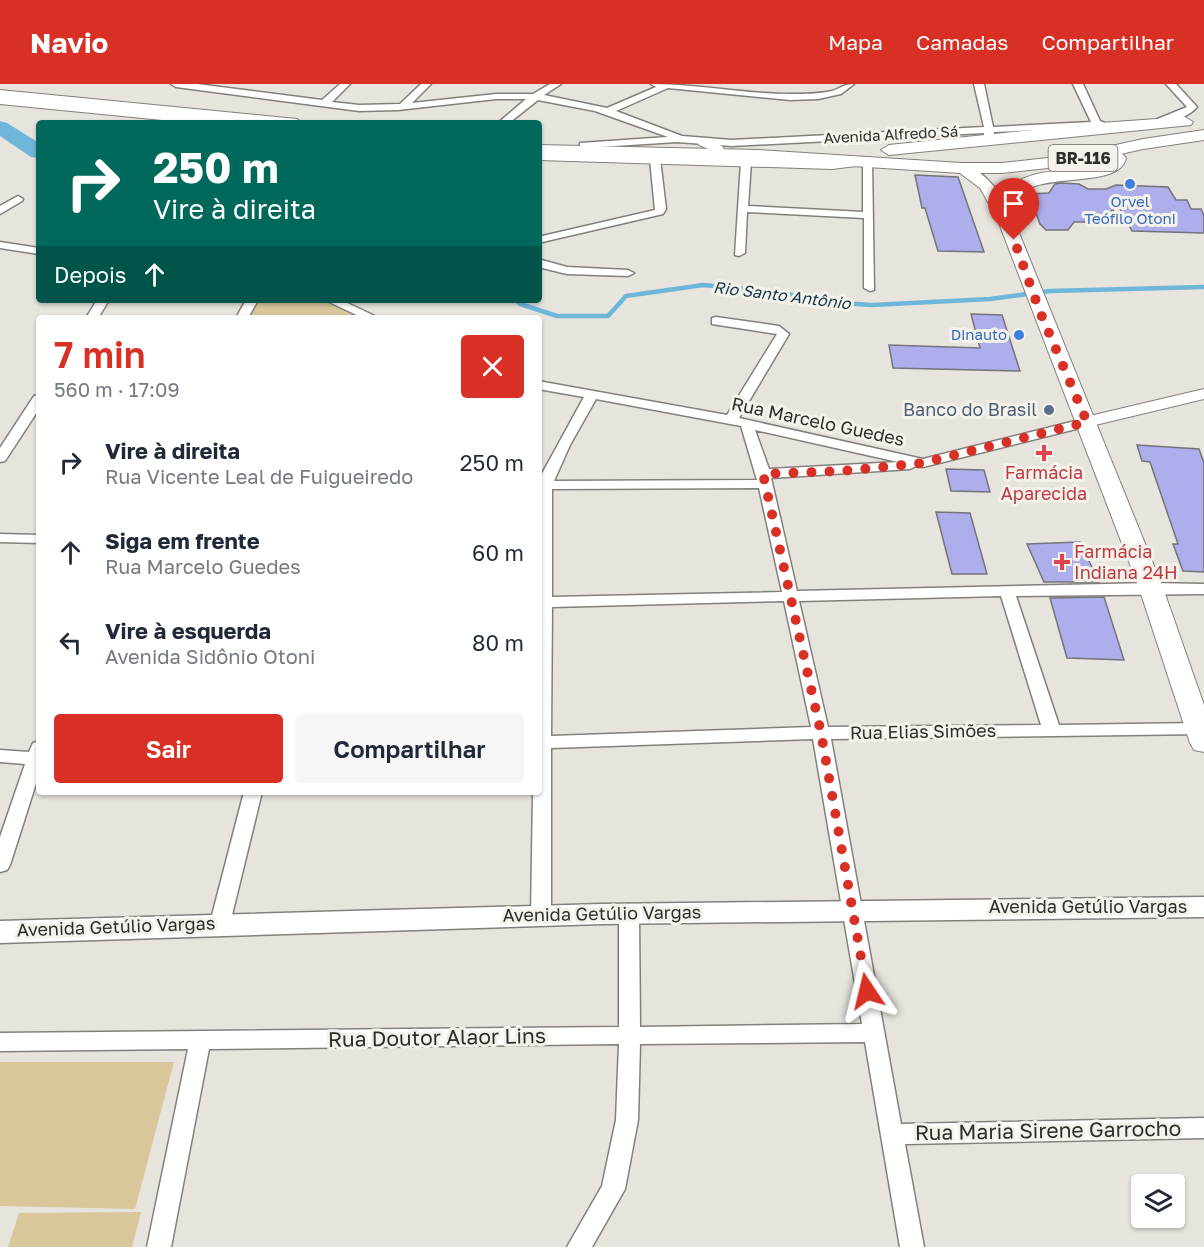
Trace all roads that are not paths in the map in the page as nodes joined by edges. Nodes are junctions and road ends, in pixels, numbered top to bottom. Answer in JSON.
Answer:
{"nodes":[{"id":1,"x":176,"y":84,"type":"edge"},
{"id":2,"x":265,"y":84,"type":"edge"},
{"id":3,"x":345,"y":84,"type":"edge"},
{"id":4,"x":426,"y":84,"type":"edge"},
{"id":5,"x":556,"y":84,"type":"edge"},
{"id":6,"x":656,"y":84,"type":"edge"},
{"id":7,"x":849,"y":84,"type":"edge"},
{"id":8,"x":979,"y":84,"type":"edge"},
{"id":9,"x":1078,"y":84,"type":"edge"},
{"id":10,"x":1171,"y":84,"type":"edge"},
{"id":11,"x":668,"y":85,"type":"edge"},
{"id":12,"x":0,"y":93,"type":"edge"},
{"id":13,"x":250,"y":94,"type":"junction"},
{"id":14,"x":535,"y":97,"type":"junction"},
{"id":15,"x":0,"y":99,"type":"edge"},
{"id":16,"x":324,"y":104,"type":"junction"},
{"id":17,"x":0,"y":106,"type":"edge"},
{"id":18,"x":403,"y":106,"type":"junction"},
{"id":19,"x":610,"y":110,"type":"junction"},
{"id":20,"x":139,"y":120,"type":"edge"},
{"id":21,"x":209,"y":120,"type":"edge"},
{"id":22,"x":267,"y":120,"type":"edge"},
{"id":23,"x":507,"y":120,"type":"edge"},
{"id":24,"x":1204,"y":121,"type":"edge"},
{"id":25,"x":1153,"y":124,"type":"junction"},
{"id":26,"x":1099,"y":126,"type":"junction"},
{"id":27,"x":1060,"y":133,"type":"junction"},
{"id":28,"x":884,"y":135,"type":"junction"},
{"id":29,"x":989,"y":135,"type":"junction"},
{"id":30,"x":1204,"y":135,"type":"edge"},
{"id":31,"x":684,"y":139,"type":"junction"},
{"id":32,"x":703,"y":142,"type":"junction"},
{"id":33,"x":542,"y":143,"type":"edge"},
{"id":34,"x":965,"y":143,"type":"junction"},
{"id":35,"x":583,"y":145,"type":"junction"},
{"id":36,"x":718,"y":149,"type":"junction"},
{"id":37,"x":542,"y":150,"type":"edge"},
{"id":38,"x":542,"y":156,"type":"edge"},
{"id":39,"x":1113,"y":156,"type":"junction"},
{"id":40,"x":655,"y":159,"type":"junction"},
{"id":41,"x":753,"y":159,"type":"junction"},
{"id":42,"x":861,"y":159,"type":"junction"},
{"id":43,"x":961,"y":168,"type":"junction"},
{"id":44,"x":18,"y":198,"type":"dead end"},
{"id":45,"x":744,"y":209,"type":"junction"},
{"id":46,"x":0,"y":211,"type":"edge"},
{"id":47,"x":868,"y":215,"type":"junction"},
{"id":48,"x":1005,"y":218,"type":"junction"},
{"id":49,"x":542,"y":239,"type":"edge"},
{"id":50,"x":0,"y":246,"type":"edge"},
{"id":51,"x":36,"y":251,"type":"edge"},
{"id":52,"x":739,"y":253,"type":"dead end"},
{"id":53,"x":542,"y":265,"type":"edge"},
{"id":54,"x":628,"y":273,"type":"dead end"},
{"id":55,"x":870,"y":288,"type":"dead end"},
{"id":56,"x":338,"y":303,"type":"edge"},
{"id":57,"x":366,"y":315,"type":"edge"},
{"id":58,"x":716,"y":321,"type":"dead end"},
{"id":59,"x":542,"y":386,"type":"edge"},
{"id":60,"x":1204,"y":394,"type":"edge"},
{"id":61,"x":591,"y":396,"type":"junction"},
{"id":62,"x":36,"y":404,"type":"edge"},
{"id":63,"x":739,"y":422,"type":"junction"},
{"id":64,"x":1087,"y":422,"type":"junction"},
{"id":65,"x":0,"y":458,"type":"edge"},
{"id":66,"x":923,"y":463,"type":"junction"},
{"id":67,"x":763,"y":479,"type":"junction"},
{"id":68,"x":542,"y":485,"type":"edge"},
{"id":69,"x":0,"y":538,"type":"edge"},
{"id":70,"x":36,"y":539,"type":"edge"},
{"id":71,"x":1151,"y":588,"type":"junction"},
{"id":72,"x":1204,"y":589,"type":"edge"},
{"id":73,"x":1007,"y":591,"type":"junction"},
{"id":74,"x":790,"y":596,"type":"junction"},
{"id":75,"x":545,"y":602,"type":"junction"},
{"id":76,"x":542,"y":707,"type":"edge"},
{"id":77,"x":1052,"y":731,"type":"junction"},
{"id":78,"x":821,"y":733,"type":"junction"},
{"id":79,"x":1202,"y":736,"type":"edge"},
{"id":80,"x":542,"y":742,"type":"edge"},
{"id":81,"x":36,"y":755,"type":"edge"},
{"id":82,"x":0,"y":756,"type":"edge"},
{"id":83,"x":36,"y":758,"type":"edge"},
{"id":84,"x":252,"y":795,"type":"edge"},
{"id":85,"x":541,"y":795,"type":"edge"},
{"id":86,"x":0,"y":865,"type":"edge"},
{"id":87,"x":1204,"y":907,"type":"edge"},
{"id":88,"x":852,"y":908,"type":"junction"},
{"id":89,"x":629,"y":914,"type":"junction"},
{"id":90,"x":541,"y":916,"type":"junction"},
{"id":91,"x":220,"y":923,"type":"junction"},
{"id":92,"x":0,"y":932,"type":"edge"},
{"id":93,"x":874,"y":1033,"type":"junction"},
{"id":94,"x":630,"y":1036,"type":"junction"},
{"id":95,"x":200,"y":1040,"type":"junction"},
{"id":96,"x":0,"y":1042,"type":"edge"},
{"id":97,"x":1204,"y":1128,"type":"edge"},
{"id":98,"x":893,"y":1134,"type":"junction"},
{"id":99,"x":159,"y":1247,"type":"edge"},
{"id":100,"x":579,"y":1247,"type":"edge"},
{"id":101,"x":912,"y":1247,"type":"edge"}],
"edges":[{"from":1,"to":13,"type":"street"},
{"from":2,"to":13,"type":"street"},
{"from":3,"to":16,"type":"street"},
{"from":4,"to":18,"type":"street"},
{"from":5,"to":14,"type":"street"},
{"from":6,"to":11,"type":"street"},
{"from":7,"to":11,"type":"street"},
{"from":8,"to":29,"type":"street"},
{"from":9,"to":26,"type":"street"},
{"from":10,"to":25,"type":"street"},
{"from":11,"to":19,"type":"street"},
{"from":12,"to":22,"type":"street"},
{"from":13,"to":16,"type":"street"},
{"from":14,"to":18,"type":"street"},
{"from":14,"to":19,"type":"street"},
{"from":14,"to":23,"type":"street"},
{"from":15,"to":21,"type":"highway"},
{"from":16,"to":18,"type":"street"},
{"from":17,"to":20,"type":"street"},
{"from":19,"to":31,"type":"street"},
{"from":24,"to":25,"type":"highway","name":"Avenida Alfredo Sá","number":"BR-116"},
{"from":25,"to":26,"type":"highway","name":"Avenida Alfredo Sá","number":"BR-116"},
{"from":26,"to":27,"type":"highway","name":"Avenida Alfredo Sá","number":"BR-116"},
{"from":26,"to":29,"type":"street","name":"Avenida Alfredo Sá"},
{"from":26,"to":39,"type":"highway"},
{"from":27,"to":29,"type":"highway","name":"Avenida Alfredo Sá","number":"BR-116"},
{"from":27,"to":39,"type":"highway"},
{"from":28,"to":29,"type":"street","name":"Avenida Alfredo Sá"},
{"from":28,"to":32,"type":"street","name":"Avenida Alfredo Sá"},
{"from":28,"to":34,"type":"highway"},
{"from":29,"to":34,"type":"highway","name":"Avenida Alfredo Sá","number":"BR-116"},
{"from":30,"to":39,"type":"highway","number":"BR-116"},
{"from":31,"to":32,"type":"street","name":"Avenida Alfredo Sá"},
{"from":31,"to":35,"type":"street"},
{"from":32,"to":36,"type":"street"},
{"from":33,"to":35,"type":"street","name":"Avenida Alfredo Sá"},
{"from":34,"to":42,"type":"highway","number":"BR-116"},
{"from":34,"to":43,"type":"highway"},
{"from":35,"to":36,"type":"street","name":"Avenida Alfredo Sá"},
{"from":36,"to":42,"type":"street","name":"Avenida Alfredo Sá"},
{"from":37,"to":41,"type":"highway","name":"Avenida Alfredo Sá","number":"BR-116"},
{"from":38,"to":40,"type":"street","name":"Avenida Alfredo Sá"},
{"from":39,"to":43,"type":"highway","name":"Avenida Alfredo Sá","number":"BR-116"},
{"from":39,"to":48,"type":"main road"},
{"from":40,"to":41,"type":"street","name":"Avenida Alfredo Sá"},
{"from":40,"to":49,"type":"street"},
{"from":41,"to":42,"type":"highway","name":"Avenida Alfredo Sá","number":"BR-116"},
{"from":41,"to":45,"type":"street"},
{"from":42,"to":43,"type":"highway","name":"Avenida Alfredo Sá","number":"BR-116"},
{"from":42,"to":47,"type":"street"},
{"from":43,"to":48,"type":"main road"},
{"from":44,"to":46,"type":"street"},
{"from":45,"to":47,"type":"street"},
{"from":45,"to":52,"type":"street"},
{"from":47,"to":55,"type":"street"},
{"from":48,"to":64,"type":"main road"},
{"from":50,"to":51,"type":"street"},
{"from":53,"to":54,"type":"street"},
{"from":56,"to":57,"type":"street"},
{"from":58,"to":63,"type":"street"},
{"from":59,"to":61,"type":"street","name":"Rua Marcelo Guedes"},
{"from":60,"to":64,"type":"street"},
{"from":61,"to":63,"type":"street","name":"Rua Marcelo Guedes"},
{"from":61,"to":68,"type":"street"},
{"from":62,"to":65,"type":"street"},
{"from":63,"to":66,"type":"street","name":"Rua Marcelo Guedes"},
{"from":63,"to":67,"type":"street"},
{"from":64,"to":66,"type":"street","name":"Rua Marcelo Guedes"},
{"from":64,"to":71,"type":"main road"},
{"from":66,"to":67,"type":"street"},
{"from":67,"to":68,"type":"street"},
{"from":67,"to":74,"type":"street"},
{"from":68,"to":75,"type":"street"},
{"from":69,"to":70,"type":"street"},
{"from":71,"to":72,"type":"street"},
{"from":71,"to":73,"type":"street"},
{"from":71,"to":79,"type":"main road"},
{"from":73,"to":74,"type":"street"},
{"from":73,"to":77,"type":"street"},
{"from":74,"to":75,"type":"street"},
{"from":74,"to":78,"type":"street"},
{"from":75,"to":76,"type":"street"},
{"from":77,"to":78,"type":"street","name":"Rua Elias Simões"},
{"from":77,"to":79,"type":"street","name":"Rua Elias Simões"},
{"from":78,"to":80,"type":"street","name":"Rua Elias Simões"},
{"from":78,"to":88,"type":"street"},
{"from":81,"to":82,"type":"street"},
{"from":83,"to":86,"type":"street"},
{"from":84,"to":91,"type":"street"},
{"from":85,"to":90,"type":"street"},
{"from":87,"to":88,"type":"main road","name":"Avenida Getúlio Vargas"},
{"from":88,"to":89,"type":"main road","name":"Avenida Getúlio Vargas"},
{"from":88,"to":93,"type":"street"},
{"from":89,"to":90,"type":"main road","name":"Avenida Getúlio Vargas"},
{"from":89,"to":94,"type":"street"},
{"from":90,"to":91,"type":"main road","name":"Avenida Getúlio Vargas"},
{"from":91,"to":92,"type":"main road","name":"Avenida Getúlio Vargas"},
{"from":93,"to":94,"type":"street","name":"Rua Doutor Alaor Lins"},
{"from":93,"to":98,"type":"street"},
{"from":94,"to":95,"type":"street","name":"Rua Doutor Alaor Lins"},
{"from":94,"to":100,"type":"street"},
{"from":95,"to":96,"type":"street","name":"Rua Doutor Alaor Lins"},
{"from":95,"to":99,"type":"street"},
{"from":97,"to":98,"type":"street","name":"Rua Maria Sirene Garrocho"},
{"from":98,"to":101,"type":"street"}]}
